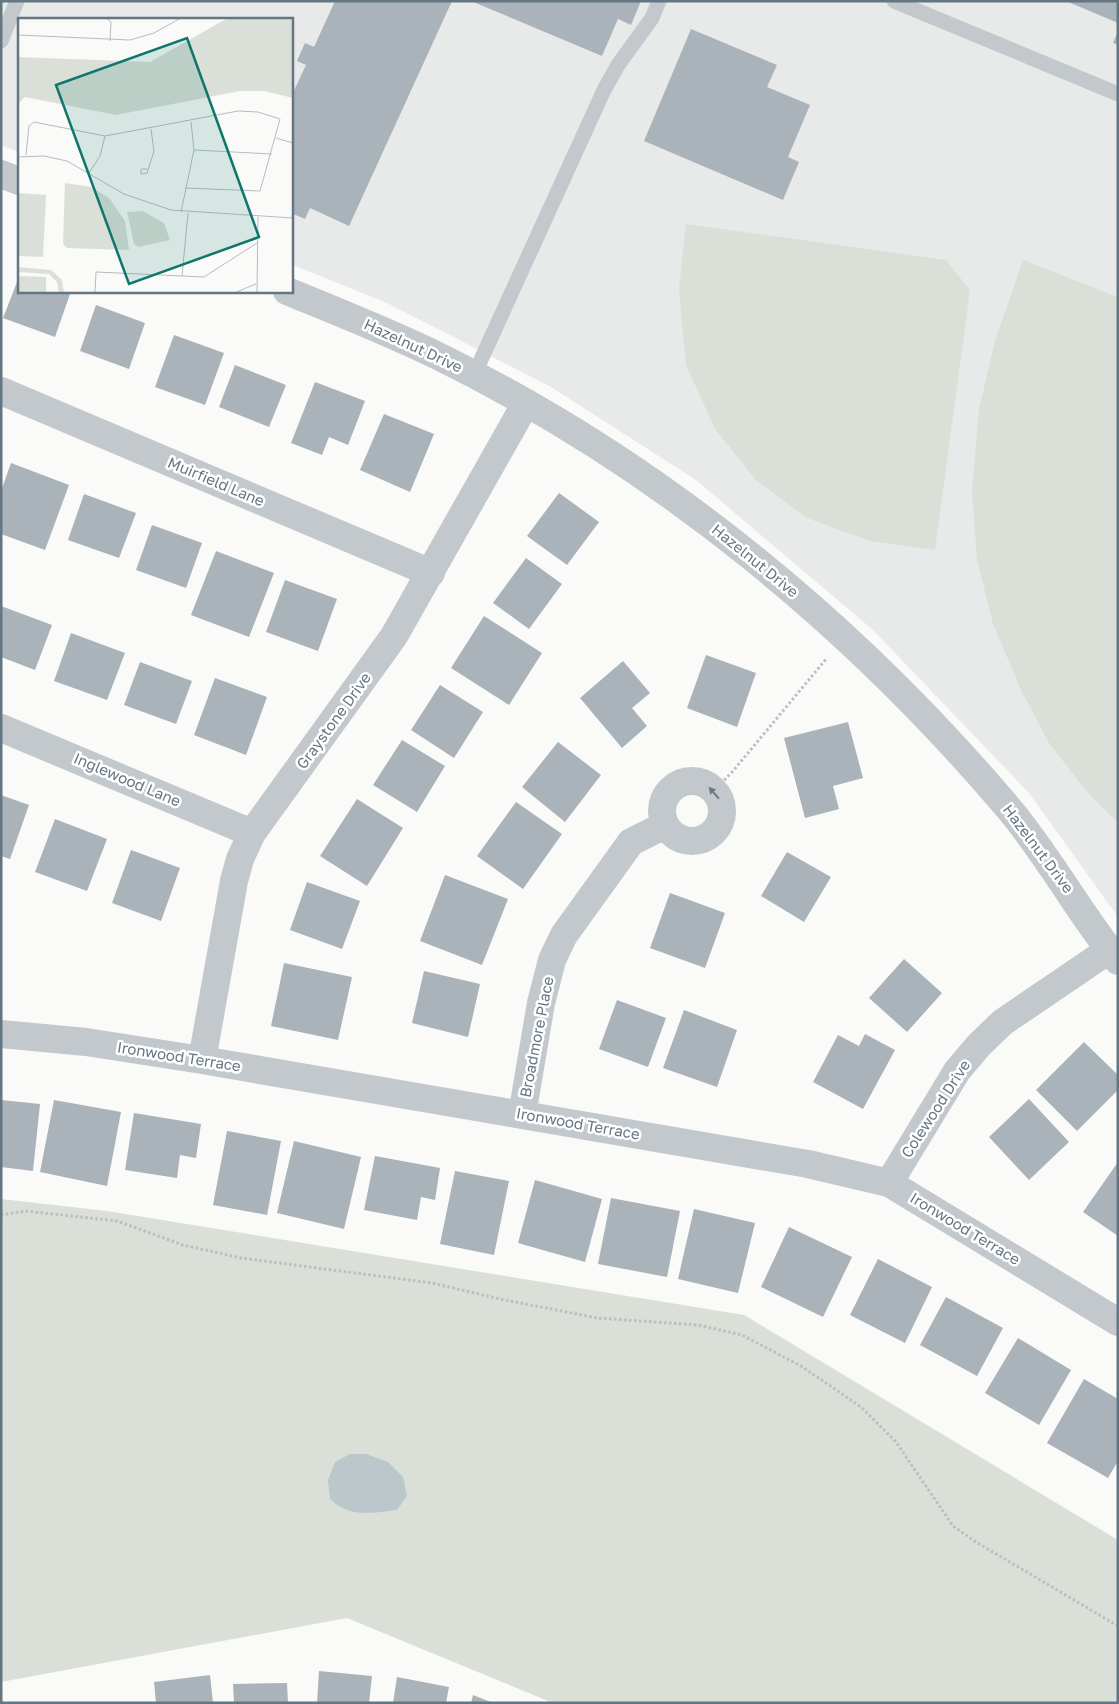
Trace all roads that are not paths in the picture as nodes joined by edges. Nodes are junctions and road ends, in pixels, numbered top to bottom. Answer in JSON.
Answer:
{"nodes":[{"id":1,"x":17,"y":1,"type":"edge"},
{"id":2,"x":658,"y":1,"type":"edge"},
{"id":3,"x":894,"y":1,"type":"edge"},
{"id":4,"x":1,"y":42,"type":"edge"},
{"id":5,"x":1118,"y":94,"type":"edge"},
{"id":6,"x":1,"y":174,"type":"edge"},
{"id":7,"x":18,"y":181,"type":"edge"},
{"id":8,"x":289,"y":292,"type":"edge"},
{"id":9,"x":474,"y":375,"type":"junction"},
{"id":10,"x":1,"y":391,"type":"edge"},
{"id":11,"x":526,"y":403,"type":"junction"},
{"id":12,"x":431,"y":573,"type":"junction"},
{"id":13,"x":1,"y":728,"type":"edge"},
{"id":14,"x":665,"y":825,"type":"junction"},
{"id":15,"x":252,"y":833,"type":"junction"},
{"id":16,"x":1113,"y":956,"type":"edge"},
{"id":17,"x":1,"y":1034,"type":"edge"},
{"id":18,"x":202,"y":1060,"type":"junction"},
{"id":19,"x":522,"y":1115,"type":"junction"},
{"id":20,"x":889,"y":1183,"type":"junction"},
{"id":21,"x":1118,"y":1322,"type":"edge"}],
"edges":[{"from":1,"to":4,"type":"lane"},
{"from":2,"to":9,"type":"lane"},
{"from":3,"to":5,"type":"lane"},
{"from":6,"to":7,"type":"street"},
{"from":8,"to":9,"type":"street","name":"Hazelnut Drive"},
{"from":9,"to":11,"type":"street","name":"Hazelnut Drive"},
{"from":10,"to":12,"type":"street","name":"Muirfield Lane"},
{"from":11,"to":12,"type":"street","name":"Graystone Drive"},
{"from":11,"to":16,"type":"street","name":"Hazelnut Drive"},
{"from":12,"to":15,"type":"street","name":"Graystone Drive"},
{"from":13,"to":15,"type":"street","name":"Inglewood Lane"},
{"from":14,"to":14,"type":"street","one_way":true},
{"from":14,"to":19,"type":"street","name":"Broadmore Place"},
{"from":15,"to":18,"type":"street","name":"Graystone Drive"},
{"from":16,"to":20,"type":"street","name":"Colewood Drive"},
{"from":17,"to":18,"type":"street","name":"Ironwood Terrace"},
{"from":18,"to":19,"type":"street","name":"Ironwood Terrace"},
{"from":19,"to":20,"type":"street","name":"Ironwood Terrace"},
{"from":20,"to":21,"type":"street","name":"Ironwood Terrace"}]}
